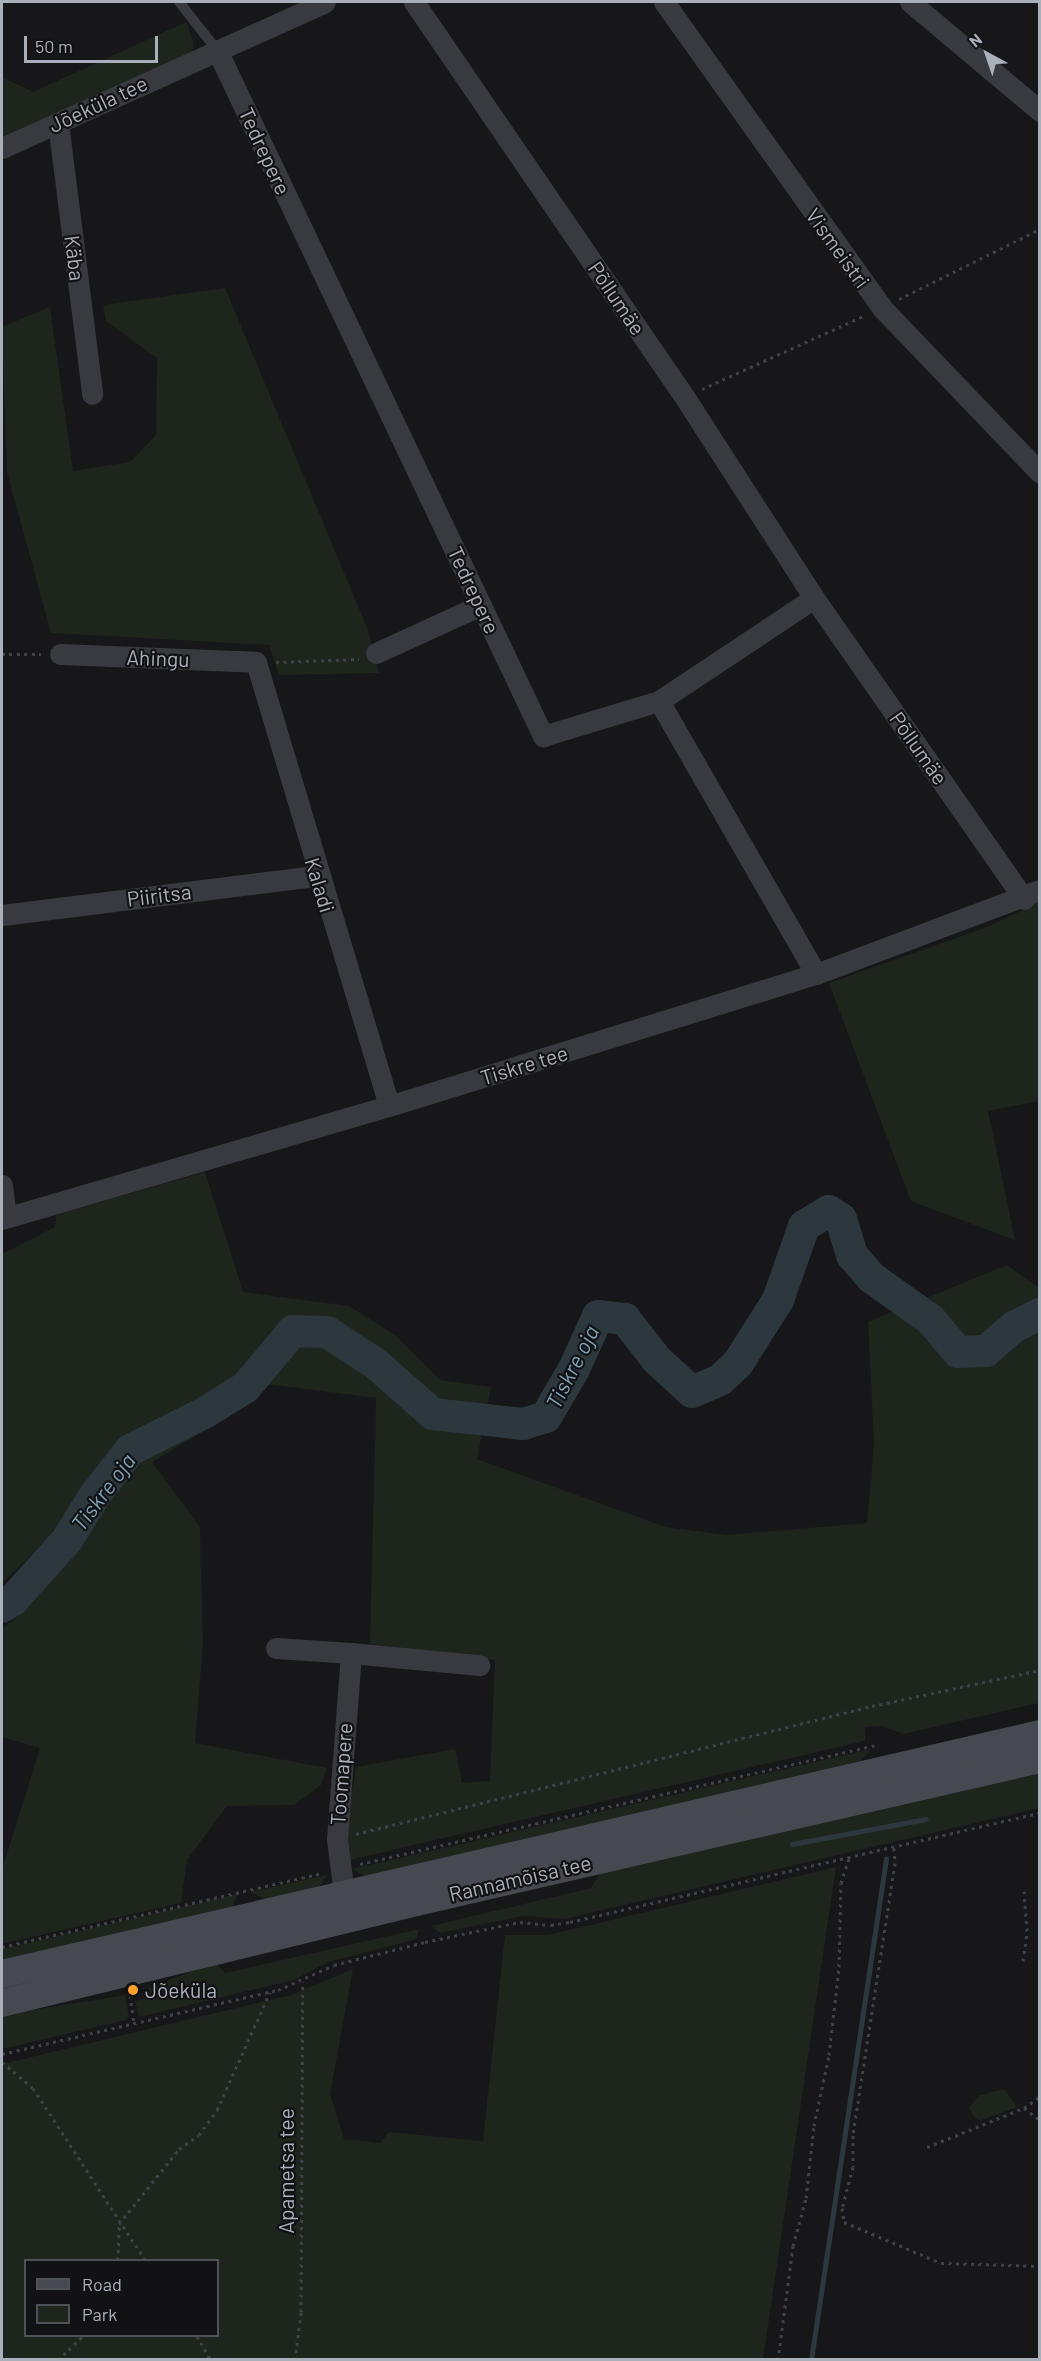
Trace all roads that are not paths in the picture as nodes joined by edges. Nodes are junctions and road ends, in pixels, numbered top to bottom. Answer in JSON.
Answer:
{"nodes":[{"id":1,"x":180,"y":2,"type":"edge"},
{"id":2,"x":325,"y":2,"type":"edge"},
{"id":3,"x":414,"y":2,"type":"edge"},
{"id":4,"x":664,"y":2,"type":"edge"},
{"id":5,"x":910,"y":2,"type":"edge"},
{"id":6,"x":217,"y":50,"type":"junction"},
{"id":7,"x":1040,"y":111,"type":"edge"},
{"id":8,"x":58,"y":123,"type":"junction"},
{"id":9,"x":2,"y":148,"type":"edge"},
{"id":10,"x":92,"y":394,"type":"dead end"},
{"id":11,"x":1040,"y":473,"type":"edge"},
{"id":12,"x":814,"y":598,"type":"junction"},
{"id":13,"x":481,"y":605,"type":"junction"},
{"id":14,"x":376,"y":653,"type":"road end"},
{"id":15,"x":60,"y":654,"type":"road end"},
{"id":16,"x":256,"y":662,"type":"joint"},
{"id":17,"x":659,"y":701,"type":"junction"},
{"id":18,"x":317,"y":876,"type":"junction"},
{"id":19,"x":1032,"y":894,"type":"edge"},
{"id":20,"x":2,"y":915,"type":"edge"},
{"id":21,"x":816,"y":974,"type":"junction"},
{"id":22,"x":389,"y":1106,"type":"junction"},
{"id":23,"x":2,"y":1185,"type":"edge"},
{"id":24,"x":4,"y":1218,"type":"edge"},
{"id":25,"x":276,"y":1647,"type":"dead end"},
{"id":26,"x":351,"y":1653,"type":"junction"},
{"id":27,"x":479,"y":1665,"type":"dead end"},
{"id":28,"x":1040,"y":1734,"type":"edge"},
{"id":29,"x":1040,"y":1759,"type":"edge"},
{"id":30,"x":342,"y":1882,"type":"junction"},
{"id":31,"x":2,"y":1974,"type":"edge"},
{"id":32,"x":2,"y":2003,"type":"edge"}],
"edges":[{"from":1,"to":6,"type":"lane"},
{"from":2,"to":6,"type":"street","name":"Jõeküla tee"},
{"from":3,"to":12,"type":"street","name":"Põllumäe"},
{"from":4,"to":11,"type":"street","name":"Vismeistri"},
{"from":5,"to":7,"type":"street"},
{"from":6,"to":8,"type":"street","name":"Jõeküla tee"},
{"from":6,"to":13,"type":"street","name":"Tedrepere"},
{"from":8,"to":9,"type":"street","name":"Jõeküla tee"},
{"from":8,"to":10,"type":"street","name":"Käba"},
{"from":12,"to":17,"type":"street"},
{"from":12,"to":19,"type":"street","name":"Põllumäe"},
{"from":13,"to":14,"type":"street"},
{"from":13,"to":17,"type":"street","name":"Tedrepere"},
{"from":15,"to":16,"type":"street","name":"Ahingu"},
{"from":16,"to":18,"type":"street","name":"Kaladi"},
{"from":17,"to":21,"type":"street"},
{"from":18,"to":20,"type":"street","name":"Piiritsa"},
{"from":18,"to":22,"type":"street","name":"Kaladi"},
{"from":19,"to":21,"type":"street","name":"Tiskre tee"},
{"from":21,"to":22,"type":"street","name":"Tiskre tee"},
{"from":22,"to":24,"type":"street","name":"Tiskre tee"},
{"from":23,"to":24,"type":"street"},
{"from":25,"to":26,"type":"street"},
{"from":26,"to":27,"type":"street"},
{"from":26,"to":30,"type":"street","name":"Toomapere"},
{"from":28,"to":30,"type":"street","name":"Rannamõisa tee"},
{"from":29,"to":32,"type":"street","name":"Rannamõisa tee"},
{"from":30,"to":31,"type":"street","name":"Rannamõisa tee"}]}
